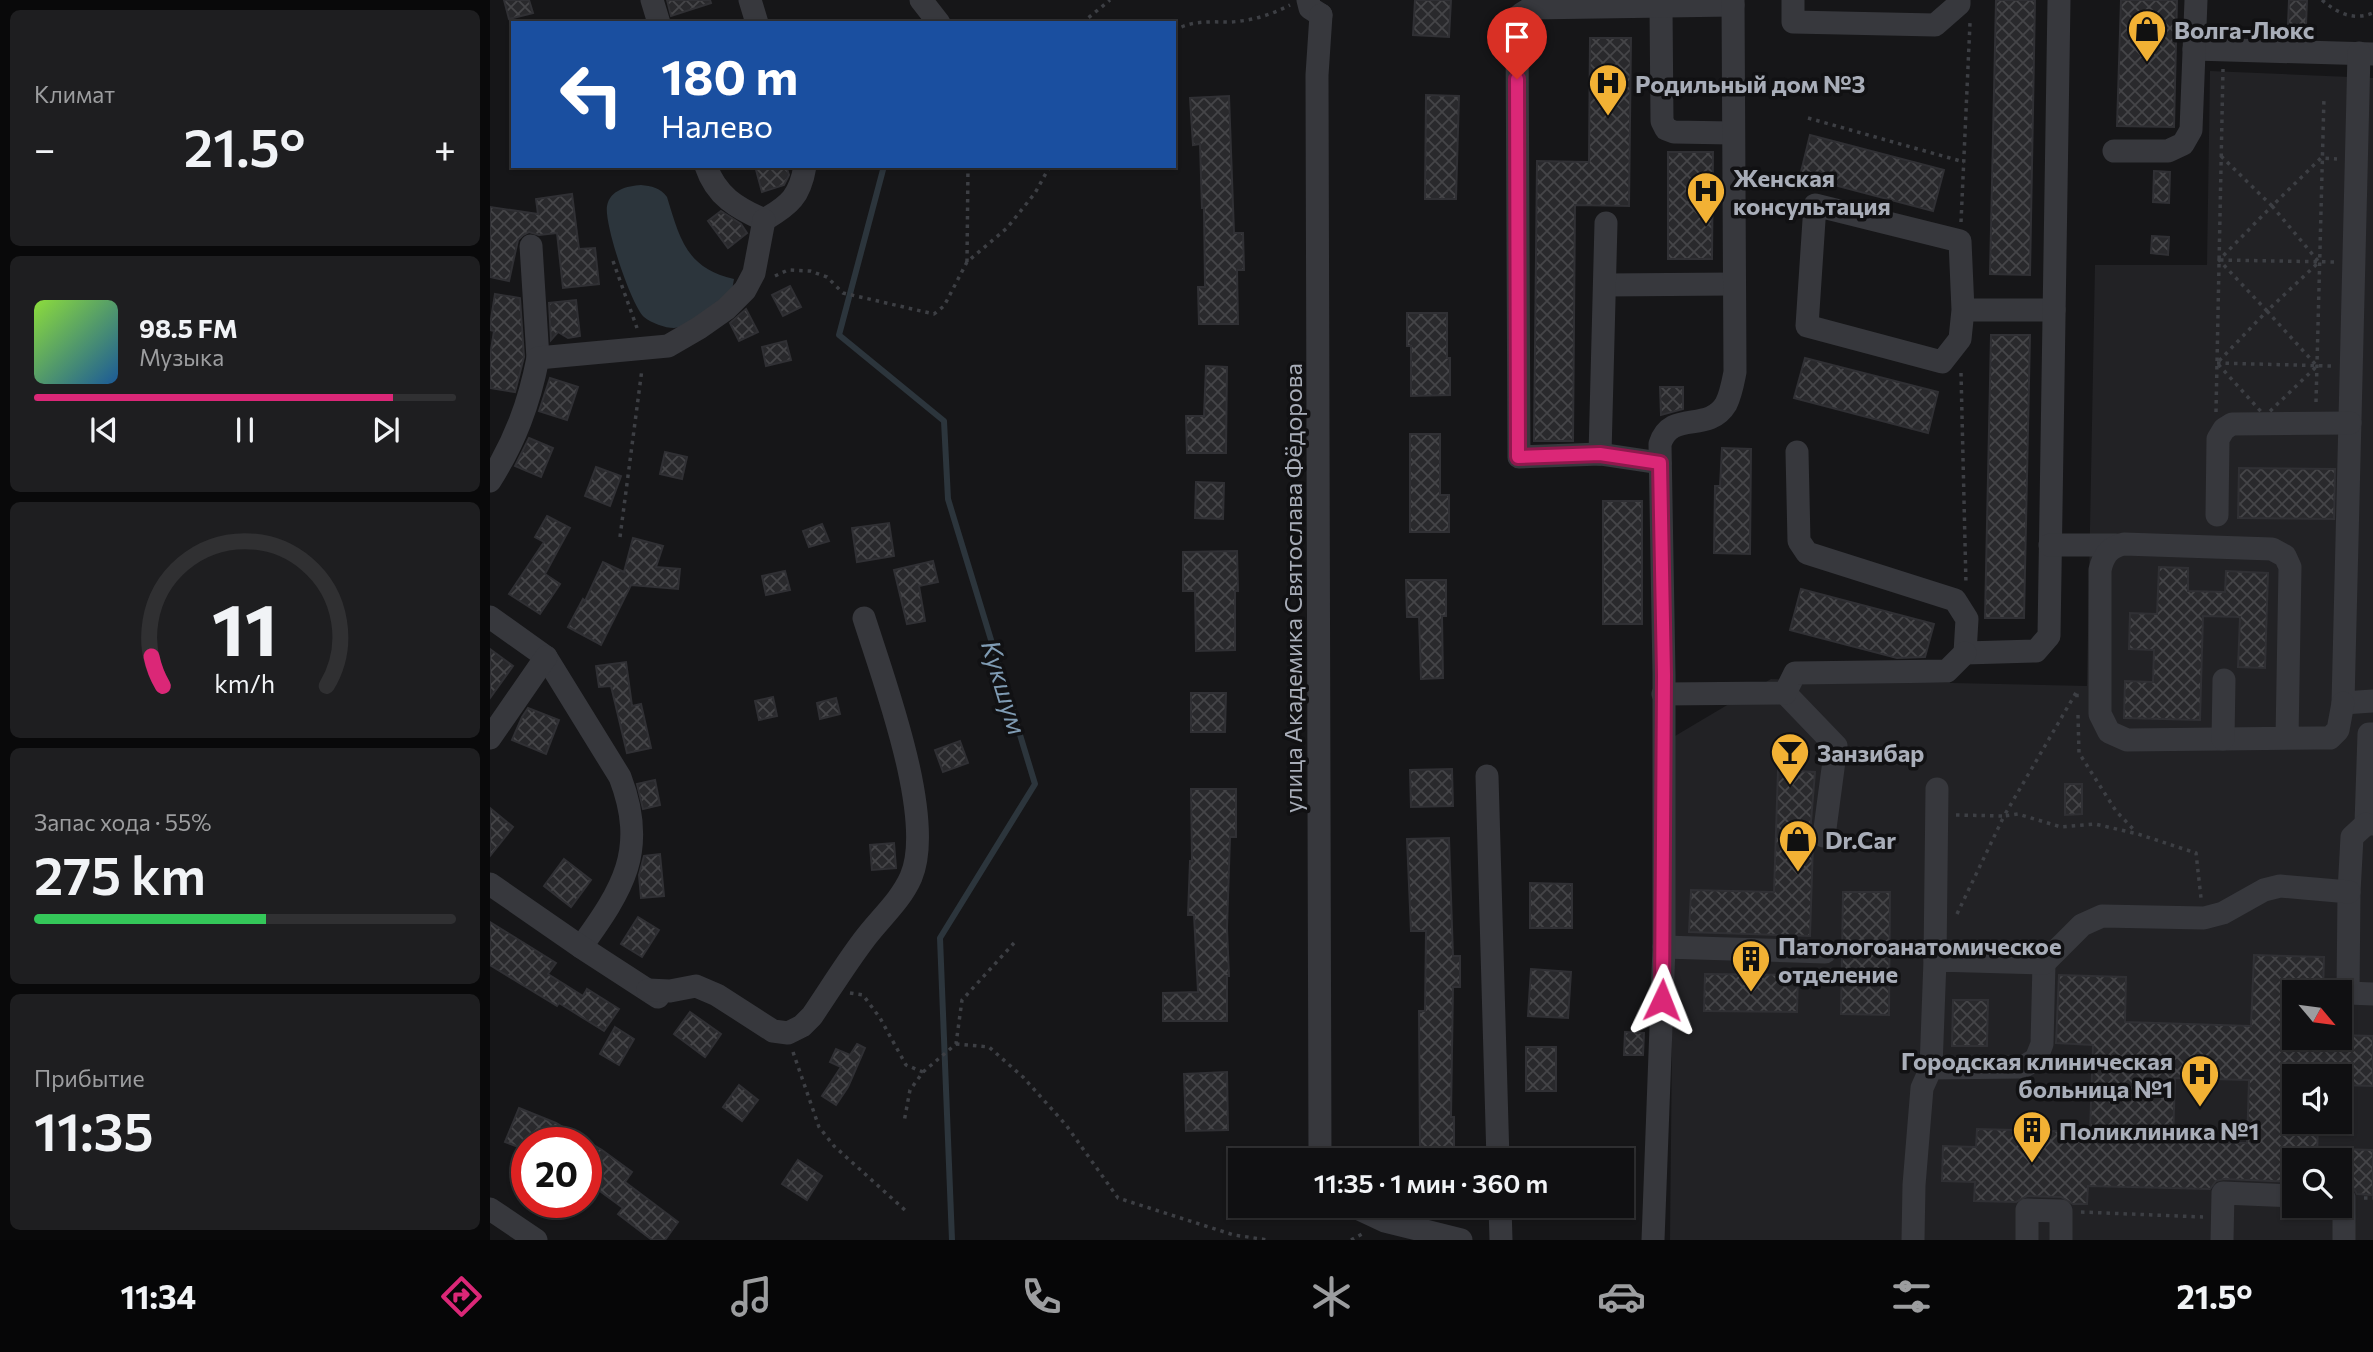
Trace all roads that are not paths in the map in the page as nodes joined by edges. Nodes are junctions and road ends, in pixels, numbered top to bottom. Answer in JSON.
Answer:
{"nodes":[{"id":1,"x":652,"y":0,"type":"edge"},
{"id":2,"x":750,"y":0,"type":"edge"},
{"id":3,"x":1793,"y":0,"type":"edge"},
{"id":4,"x":2059,"y":0,"type":"edge"},
{"id":5,"x":2196,"y":0,"type":"edge"},
{"id":6,"x":922,"y":1,"type":"edge"},
{"id":7,"x":1959,"y":2,"type":"edge"},
{"id":8,"x":1733,"y":3,"type":"edge"},
{"id":9,"x":1313,"y":5,"type":"edge"},
{"id":10,"x":1661,"y":7,"type":"junction"},
{"id":11,"x":658,"y":21,"type":"edge"},
{"id":12,"x":756,"y":21,"type":"edge"},
{"id":13,"x":937,"y":21,"type":"edge"},
{"id":14,"x":2194,"y":49,"type":"junction"},
{"id":15,"x":2366,"y":53,"type":"edge"},
{"id":16,"x":1732,"y":133,"type":"junction"},
{"id":17,"x":2114,"y":151,"type":"dead end"},
{"id":18,"x":707,"y":168,"type":"edge"},
{"id":19,"x":804,"y":168,"type":"edge"},
{"id":20,"x":764,"y":220,"type":"junction"},
{"id":21,"x":1606,"y":223,"type":"dead end"},
{"id":22,"x":531,"y":246,"type":"dead end"},
{"id":23,"x":1733,"y":284,"type":"junction"},
{"id":24,"x":1605,"y":285,"type":"junction"},
{"id":25,"x":1962,"y":310,"type":"junction"},
{"id":26,"x":2054,"y":310,"type":"junction"},
{"id":27,"x":538,"y":358,"type":"junction"},
{"id":28,"x":2350,"y":423,"type":"junction"},
{"id":29,"x":1797,"y":452,"type":"dead end"},
{"id":30,"x":1600,"y":454,"type":"junction"},
{"id":31,"x":1660,"y":463,"type":"junction"},
{"id":32,"x":490,"y":481,"type":"edge"},
{"id":33,"x":2217,"y":515,"type":"dead end"},
{"id":34,"x":2050,"y":545,"type":"junction"},
{"id":35,"x":2116,"y":545,"type":"junction"},
{"id":36,"x":490,"y":617,"type":"edge"},
{"id":37,"x":864,"y":618,"type":"dead end"},
{"id":38,"x":1965,"y":653,"type":"junction"},
{"id":39,"x":546,"y":657,"type":"junction"},
{"id":40,"x":2224,"y":680,"type":"dead end"},
{"id":41,"x":1786,"y":693,"type":"junction"},
{"id":42,"x":1663,"y":694,"type":"junction"},
{"id":43,"x":2373,"y":701,"type":"edge"},
{"id":44,"x":2343,"y":703,"type":"junction"},
{"id":45,"x":2373,"y":734,"type":"edge"},
{"id":46,"x":490,"y":738,"type":"edge"},
{"id":47,"x":2287,"y":738,"type":"junction"},
{"id":48,"x":2223,"y":739,"type":"junction"},
{"id":49,"x":1487,"y":776,"type":"dead end"},
{"id":50,"x":1937,"y":789,"type":"dead end"},
{"id":51,"x":2370,"y":824,"type":"edge"},
{"id":52,"x":1824,"y":836,"type":"dead end"},
{"id":53,"x":490,"y":884,"type":"edge"},
{"id":54,"x":2349,"y":892,"type":"junction"},
{"id":55,"x":581,"y":947,"type":"junction"},
{"id":56,"x":1664,"y":947,"type":"junction"},
{"id":57,"x":1825,"y":952,"type":"dead end"},
{"id":58,"x":1935,"y":960,"type":"junction"},
{"id":59,"x":2044,"y":962,"type":"junction"},
{"id":60,"x":2373,"y":994,"type":"edge"},
{"id":61,"x":1931,"y":1069,"type":"junction"},
{"id":62,"x":1320,"y":1148,"type":"edge"},
{"id":63,"x":1498,"y":1148,"type":"edge"},
{"id":64,"x":2282,"y":1195,"type":"edge"},
{"id":65,"x":490,"y":1209,"type":"edge"},
{"id":66,"x":1379,"y":1218,"type":"edge"},
{"id":67,"x":1500,"y":1218,"type":"edge"},
{"id":68,"x":2344,"y":1218,"type":"edge"},
{"id":69,"x":2222,"y":1229,"type":"edge"},
{"id":70,"x":536,"y":1240,"type":"edge"},
{"id":71,"x":1461,"y":1240,"type":"edge"},
{"id":72,"x":1501,"y":1240,"type":"edge"},
{"id":73,"x":1653,"y":1240,"type":"edge"},
{"id":74,"x":1913,"y":1240,"type":"edge"},
{"id":75,"x":2027,"y":1240,"type":"edge"},
{"id":76,"x":2061,"y":1240,"type":"edge"},
{"id":77,"x":2344,"y":1240,"type":"edge"}],
"edges":[{"from":1,"to":11,"type":"street"},
{"from":2,"to":12,"type":"street"},
{"from":3,"to":7,"type":"street"},
{"from":4,"to":26,"type":"street"},
{"from":5,"to":14,"type":"street"},
{"from":6,"to":13,"type":"street"},
{"from":8,"to":10,"type":"street"},
{"from":8,"to":16,"type":"street"},
{"from":9,"to":62,"type":"street","name":"улица Академика Святослава Фёдорова"},
{"from":10,"to":16,"type":"street"},
{"from":10,"to":30,"type":"street"},
{"from":14,"to":15,"type":"street"},
{"from":14,"to":17,"type":"street"},
{"from":15,"to":28,"type":"street"},
{"from":16,"to":23,"type":"street"},
{"from":18,"to":20,"type":"street"},
{"from":19,"to":20,"type":"street"},
{"from":20,"to":27,"type":"street"},
{"from":21,"to":24,"type":"street"},
{"from":22,"to":27,"type":"street"},
{"from":23,"to":24,"type":"street"},
{"from":23,"to":31,"type":"street"},
{"from":24,"to":30,"type":"street"},
{"from":25,"to":25,"type":"street"},
{"from":25,"to":26,"type":"street"},
{"from":26,"to":34,"type":"street"},
{"from":27,"to":32,"type":"street"},
{"from":28,"to":33,"type":"street"},
{"from":28,"to":44,"type":"street"},
{"from":29,"to":38,"type":"street"},
{"from":30,"to":31,"type":"street"},
{"from":31,"to":42,"type":"street"},
{"from":34,"to":35,"type":"street"},
{"from":34,"to":38,"type":"street"},
{"from":35,"to":47,"type":"street"},
{"from":35,"to":48,"type":"street"},
{"from":36,"to":39,"type":"street"},
{"from":37,"to":55,"type":"street"},
{"from":38,"to":41,"type":"street"},
{"from":39,"to":46,"type":"street"},
{"from":39,"to":55,"type":"street"},
{"from":40,"to":48,"type":"street"},
{"from":41,"to":42,"type":"street"},
{"from":41,"to":52,"type":"street"},
{"from":42,"to":56,"type":"street"},
{"from":43,"to":44,"type":"street"},
{"from":44,"to":47,"type":"street"},
{"from":45,"to":51,"type":"street"},
{"from":47,"to":48,"type":"street"},
{"from":49,"to":63,"type":"street"},
{"from":50,"to":58,"type":"street"},
{"from":51,"to":54,"type":"street"},
{"from":53,"to":55,"type":"street"},
{"from":54,"to":59,"type":"street"},
{"from":54,"to":60,"type":"street"},
{"from":56,"to":57,"type":"street"},
{"from":56,"to":73,"type":"street"},
{"from":58,"to":59,"type":"street"},
{"from":58,"to":61,"type":"street"},
{"from":59,"to":61,"type":"street"},
{"from":61,"to":74,"type":"street"},
{"from":64,"to":69,"type":"street"},
{"from":65,"to":70,"type":"street"},
{"from":66,"to":71,"type":"street"},
{"from":67,"to":72,"type":"street"},
{"from":68,"to":77,"type":"street"},
{"from":75,"to":76,"type":"street"}]}
